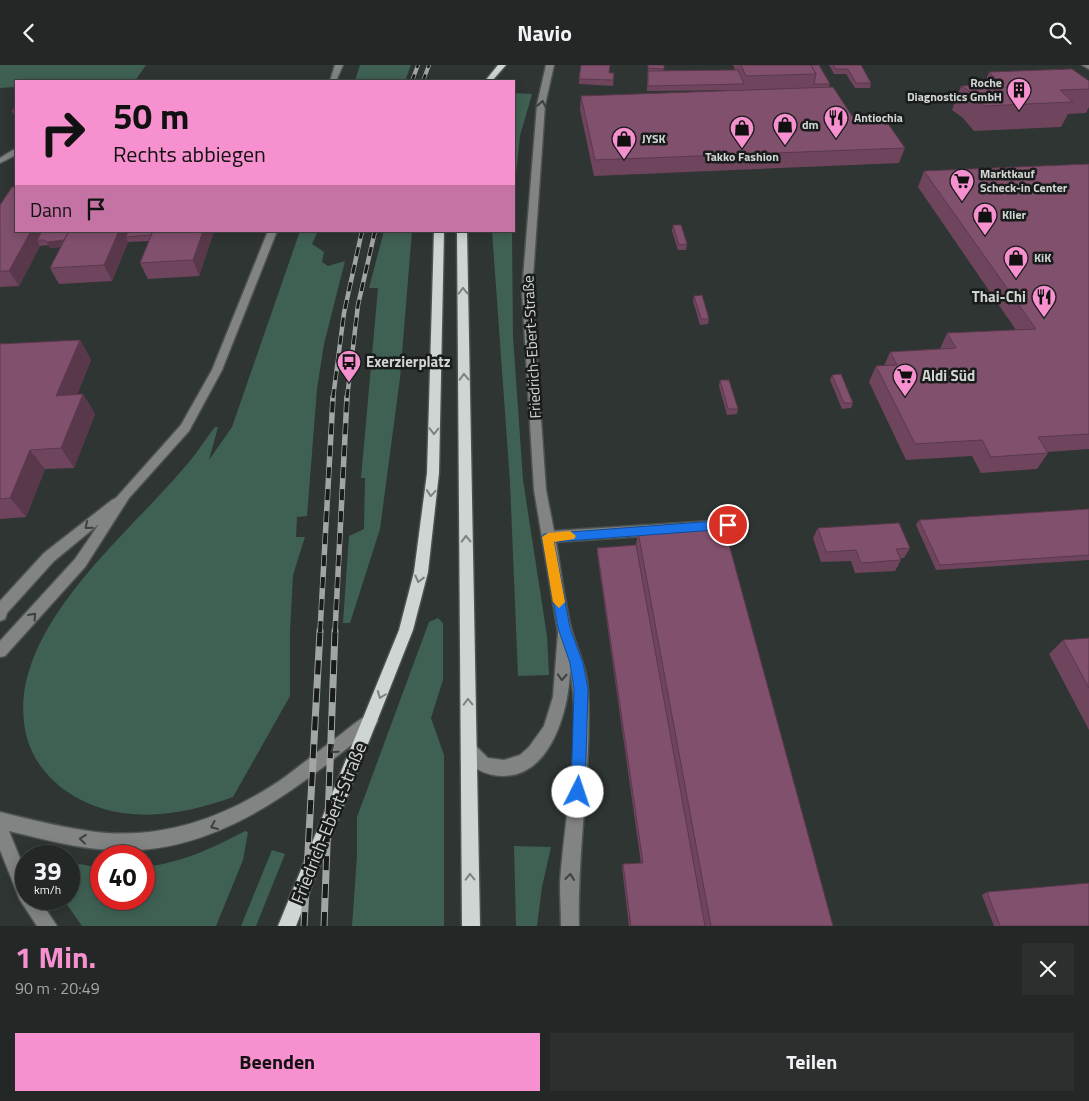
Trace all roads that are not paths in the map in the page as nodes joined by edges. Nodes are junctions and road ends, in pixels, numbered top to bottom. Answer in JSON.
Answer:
{"nodes":[{"id":1,"x":339,"y":65,"type":"edge"},
{"id":2,"x":493,"y":65,"type":"edge"},
{"id":3,"x":502,"y":65,"type":"edge"},
{"id":4,"x":550,"y":65,"type":"edge"},
{"id":5,"x":333,"y":80,"type":"edge"},
{"id":6,"x":483,"y":80,"type":"edge"},
{"id":7,"x":489,"y":80,"type":"edge"},
{"id":8,"x":15,"y":153,"type":"edge"},
{"id":9,"x":0,"y":161,"type":"edge"},
{"id":10,"x":273,"y":232,"type":"edge"},
{"id":11,"x":439,"y":232,"type":"edge"},
{"id":12,"x":462,"y":232,"type":"edge"},
{"id":13,"x":126,"y":495,"type":"junction"},
{"id":14,"x":728,"y":525,"type":"dead end"},
{"id":15,"x":548,"y":537,"type":"junction"},
{"id":16,"x":0,"y":615,"type":"edge"},
{"id":17,"x":564,"y":628,"type":"junction"},
{"id":18,"x":0,"y":651,"type":"edge"},
{"id":19,"x":372,"y":719,"type":"junction"},
{"id":20,"x":469,"y":750,"type":"junction"},
{"id":21,"x":0,"y":820,"type":"edge"},
{"id":22,"x":0,"y":829,"type":"edge"},
{"id":23,"x":15,"y":866,"type":"edge"},
{"id":24,"x":37,"y":910,"type":"edge"},
{"id":25,"x":48,"y":926,"type":"edge"},
{"id":26,"x":286,"y":926,"type":"edge"},
{"id":27,"x":471,"y":926,"type":"edge"},
{"id":28,"x":570,"y":926,"type":"edge"}],
"edges":[{"from":1,"to":5,"type":"street"},
{"from":2,"to":6,"type":"main road"},
{"from":3,"to":7,"type":"main road"},
{"from":15,"to":4,"type":"street","name":"Friedrich-Ebert-Straße","one_way":true},
{"from":8,"to":9,"type":"street"},
{"from":10,"to":13,"type":"street"},
{"from":11,"to":19,"type":"main road","name":"Friedrich-Ebert-Straße","one_way":true},
{"from":20,"to":12,"type":"main road","one_way":true},
{"from":13,"to":16,"type":"street","one_way":true},
{"from":18,"to":13,"type":"street","one_way":true},
{"from":14,"to":15,"type":"street"},
{"from":15,"to":17,"type":"street","name":"Friedrich-Ebert-Straße"},
{"from":17,"to":20,"type":"street","name":"Friedrich-Ebert-Straße","one_way":true},
{"from":28,"to":17,"type":"street","name":"Friedrich-Ebert-Straße","one_way":true},
{"from":19,"to":21,"type":"street","name":"Friedrich-Ebert-Straße","one_way":true},
{"from":19,"to":26,"type":"main road","name":"Friedrich-Ebert-Straße"},
{"from":27,"to":20,"type":"main road","one_way":true},
{"from":22,"to":23,"type":"street"},
{"from":24,"to":25,"type":"street"}]}
